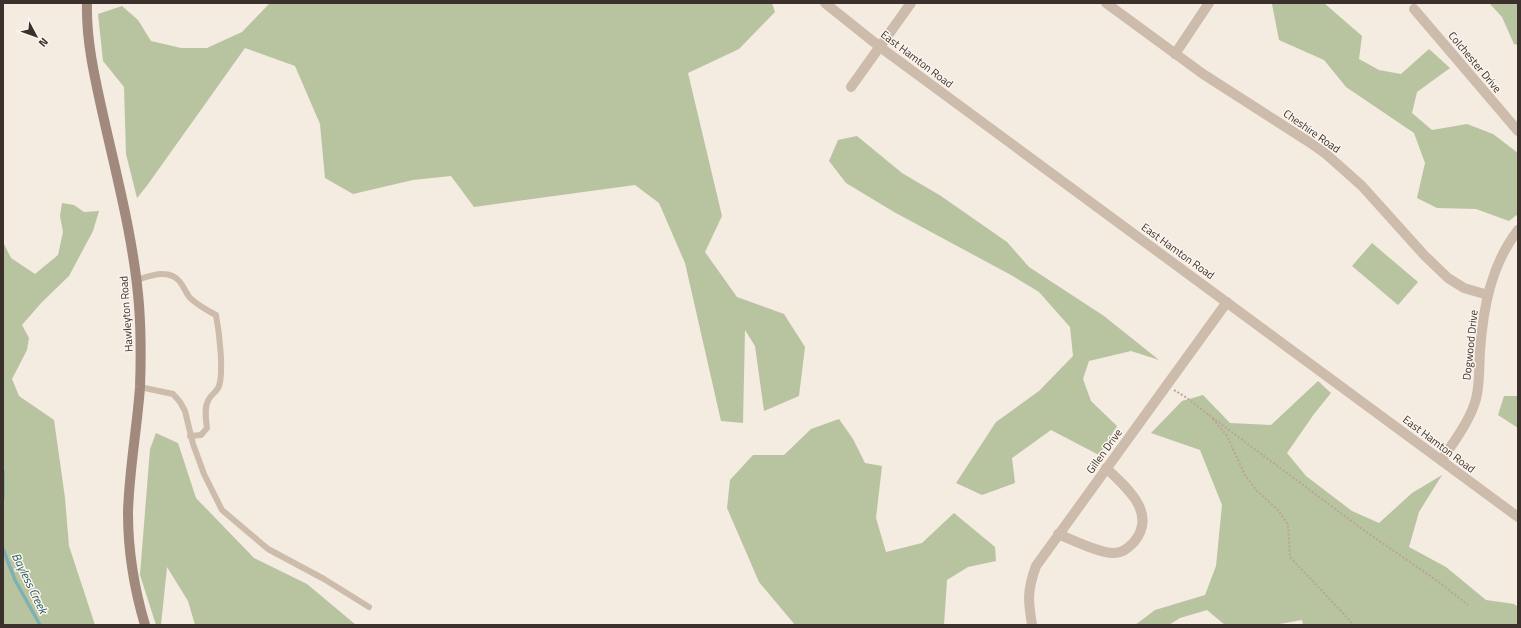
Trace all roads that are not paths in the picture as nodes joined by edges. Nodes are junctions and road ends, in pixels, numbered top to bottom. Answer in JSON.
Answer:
{"nodes":[{"id":1,"x":87,"y":3,"type":"edge"},
{"id":2,"x":825,"y":3,"type":"edge"},
{"id":3,"x":911,"y":3,"type":"edge"},
{"id":4,"x":1106,"y":3,"type":"edge"},
{"id":5,"x":1209,"y":3,"type":"edge"},
{"id":6,"x":1414,"y":9,"type":"dead end"},
{"id":7,"x":880,"y":47,"type":"junction"},
{"id":8,"x":1175,"y":54,"type":"junction"},
{"id":9,"x":850,"y":87,"type":"dead end"},
{"id":10,"x":1518,"y":131,"type":"edge"},
{"id":11,"x":1518,"y":230,"type":"edge"},
{"id":12,"x":136,"y":280,"type":"junction"},
{"id":13,"x":1488,"y":295,"type":"junction"},
{"id":14,"x":1227,"y":302,"type":"junction"},
{"id":15,"x":140,"y":387,"type":"junction"},
{"id":16,"x":190,"y":436,"type":"junction"},
{"id":17,"x":1442,"y":460,"type":"junction"},
{"id":18,"x":1106,"y":468,"type":"junction"},
{"id":19,"x":1518,"y":517,"type":"edge"},
{"id":20,"x":1058,"y":534,"type":"junction"},
{"id":21,"x":369,"y":607,"type":"dead end"},
{"id":22,"x":145,"y":625,"type":"edge"},
{"id":23,"x":1032,"y":625,"type":"edge"}],
"edges":[{"from":1,"to":12,"type":"street","name":"Hawleyton Road"},
{"from":2,"to":7,"type":"street","name":"East Hamton Road"},
{"from":3,"to":7,"type":"street"},
{"from":4,"to":8,"type":"street","name":"Cheshire Road"},
{"from":5,"to":8,"type":"street"},
{"from":6,"to":10,"type":"street","name":"Colchester Drive"},
{"from":7,"to":9,"type":"street"},
{"from":7,"to":14,"type":"street","name":"East Hamton Road"},
{"from":8,"to":13,"type":"street","name":"Cheshire Road"},
{"from":11,"to":13,"type":"street","name":"Dogwood Drive"},
{"from":12,"to":15,"type":"street","name":"Hawleyton Road"},
{"from":12,"to":16,"type":"lane"},
{"from":13,"to":17,"type":"street","name":"Dogwood Drive"},
{"from":14,"to":17,"type":"street","name":"East Hamton Road"},
{"from":14,"to":18,"type":"street","name":"Gillen Drive"},
{"from":15,"to":16,"type":"lane"},
{"from":15,"to":22,"type":"street","name":"Hawleyton Road"},
{"from":16,"to":21,"type":"lane"},
{"from":17,"to":19,"type":"street","name":"East Hamton Road"},
{"from":18,"to":20,"type":"street","name":"Gillen Drive"},
{"from":18,"to":20,"type":"street"},
{"from":20,"to":23,"type":"street","name":"Gillen Drive"}]}
